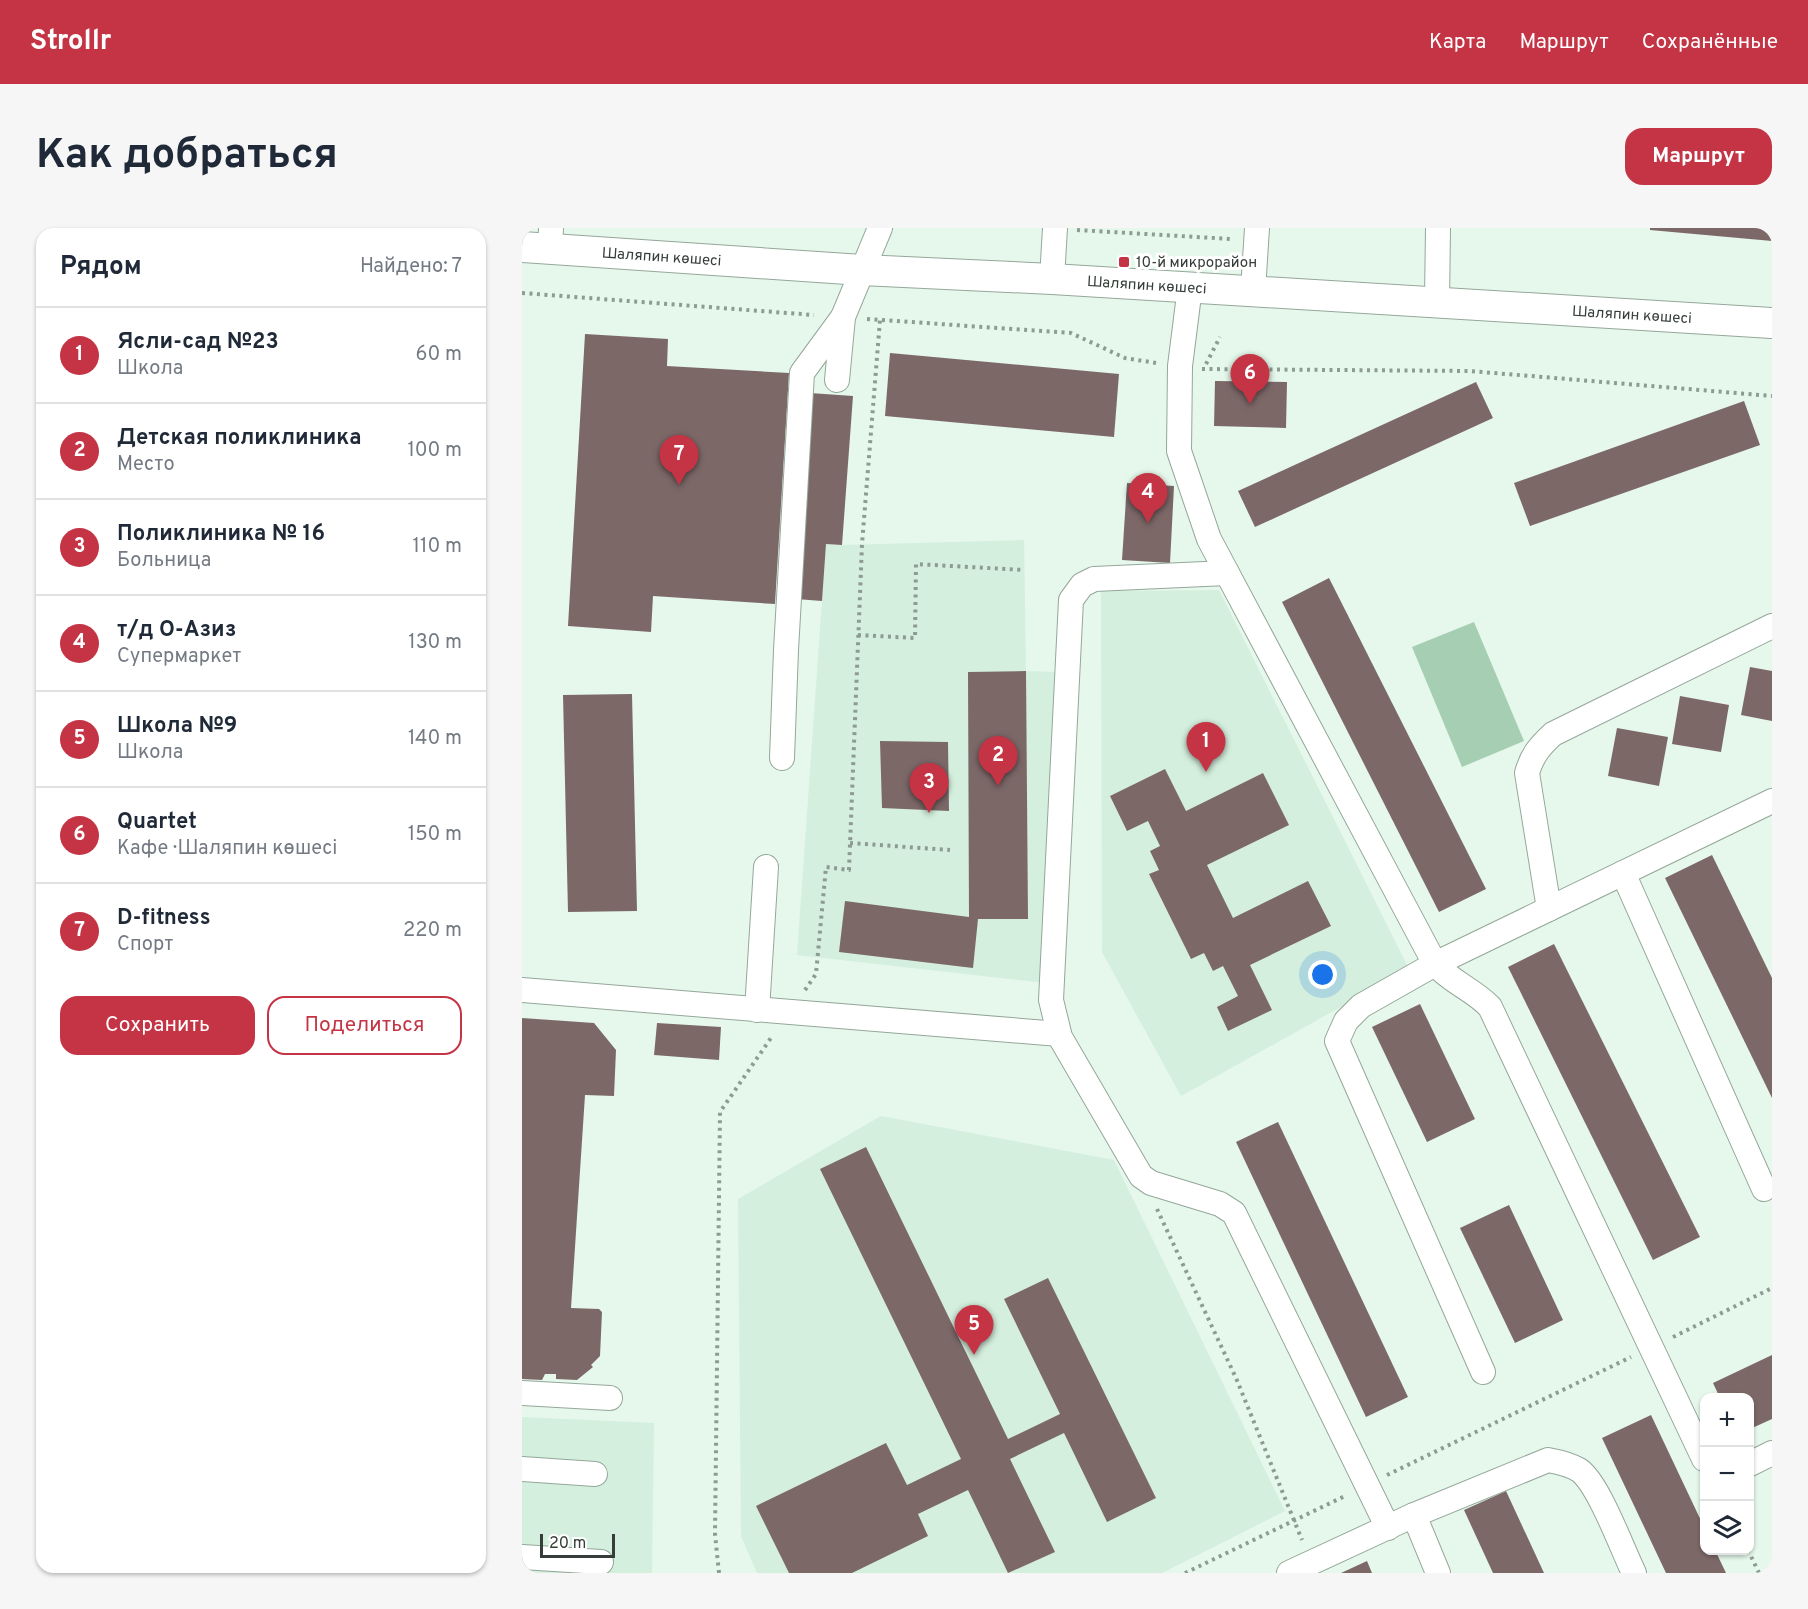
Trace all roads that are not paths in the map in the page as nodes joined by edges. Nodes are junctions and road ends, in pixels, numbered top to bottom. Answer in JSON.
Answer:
{"nodes":[{"id":1,"x":880,"y":228,"type":"edge"},
{"id":2,"x":1055,"y":228,"type":"edge"},
{"id":3,"x":1437,"y":228,"type":"edge"},
{"id":4,"x":1257,"y":234,"type":"edge"},
{"id":5,"x":541,"y":241,"type":"edge"},
{"id":6,"x":862,"y":270,"type":"junction"},
{"id":7,"x":1052,"y":279,"type":"junction"},
{"id":8,"x":1190,"y":287,"type":"junction"},
{"id":9,"x":1253,"y":291,"type":"junction"},
{"id":10,"x":1437,"y":302,"type":"junction"},
{"id":11,"x":843,"y":317,"type":"junction"},
{"id":12,"x":1772,"y":323,"type":"edge"},
{"id":13,"x":837,"y":380,"type":"dead end"},
{"id":14,"x":1227,"y":573,"type":"junction"},
{"id":15,"x":1772,"y":626,"type":"edge"},
{"id":16,"x":782,"y":758,"type":"dead end"},
{"id":17,"x":1772,"y":801,"type":"edge"},
{"id":18,"x":766,"y":867,"type":"dead end"},
{"id":19,"x":1623,"y":873,"type":"junction"},
{"id":20,"x":1549,"y":909,"type":"junction"},
{"id":21,"x":1435,"y":964,"type":"junction"},
{"id":22,"x":522,"y":990,"type":"edge"},
{"id":23,"x":757,"y":1010,"type":"junction"},
{"id":24,"x":1059,"y":1034,"type":"junction"},
{"id":25,"x":1764,"y":1189,"type":"dead end"},
{"id":26,"x":1483,"y":1372,"type":"dead end"},
{"id":27,"x":522,"y":1393,"type":"edge"},
{"id":28,"x":610,"y":1398,"type":"dead end"},
{"id":29,"x":1700,"y":1451,"type":"edge"},
{"id":30,"x":1772,"y":1454,"type":"edge"},
{"id":31,"x":1754,"y":1462,"type":"edge"},
{"id":32,"x":522,"y":1469,"type":"edge"},
{"id":33,"x":595,"y":1474,"type":"dead end"},
{"id":34,"x":1414,"y":1515,"type":"junction"},
{"id":35,"x":1388,"y":1528,"type":"junction"},
{"id":36,"x":522,"y":1557,"type":"edge"},
{"id":37,"x":601,"y":1562,"type":"dead end"},
{"id":38,"x":1288,"y":1573,"type":"edge"},
{"id":39,"x":1438,"y":1573,"type":"edge"},
{"id":40,"x":1634,"y":1573,"type":"edge"}],
"edges":[{"from":1,"to":6,"type":"street"},
{"from":2,"to":7,"type":"street"},
{"from":3,"to":10,"type":"street"},
{"from":4,"to":9,"type":"street"},
{"from":5,"to":6,"type":"main road","name":"Шаляпин көшесі"},
{"from":6,"to":7,"type":"main road","name":"Шаляпин көшесі"},
{"from":6,"to":11,"type":"street"},
{"from":7,"to":8,"type":"main road","name":"Шаляпин көшесі"},
{"from":8,"to":9,"type":"main road","name":"Шаляпин көшесі"},
{"from":8,"to":14,"type":"street"},
{"from":9,"to":10,"type":"main road","name":"Шаляпин көшесі"},
{"from":10,"to":12,"type":"main road","name":"Шаляпин көшесі"},
{"from":11,"to":13,"type":"street"},
{"from":11,"to":16,"type":"street"},
{"from":14,"to":21,"type":"street"},
{"from":14,"to":24,"type":"street"},
{"from":15,"to":20,"type":"street"},
{"from":17,"to":19,"type":"street"},
{"from":18,"to":23,"type":"street"},
{"from":19,"to":20,"type":"street"},
{"from":19,"to":25,"type":"street"},
{"from":20,"to":21,"type":"street"},
{"from":21,"to":26,"type":"street"},
{"from":21,"to":29,"type":"street"},
{"from":22,"to":23,"type":"street"},
{"from":23,"to":24,"type":"street"},
{"from":24,"to":35,"type":"street"},
{"from":27,"to":28,"type":"street"},
{"from":30,"to":31,"type":"street"},
{"from":32,"to":33,"type":"street"},
{"from":34,"to":35,"type":"street"},
{"from":34,"to":39,"type":"street"},
{"from":34,"to":40,"type":"street"},
{"from":35,"to":38,"type":"street"},
{"from":36,"to":37,"type":"street"}]}
